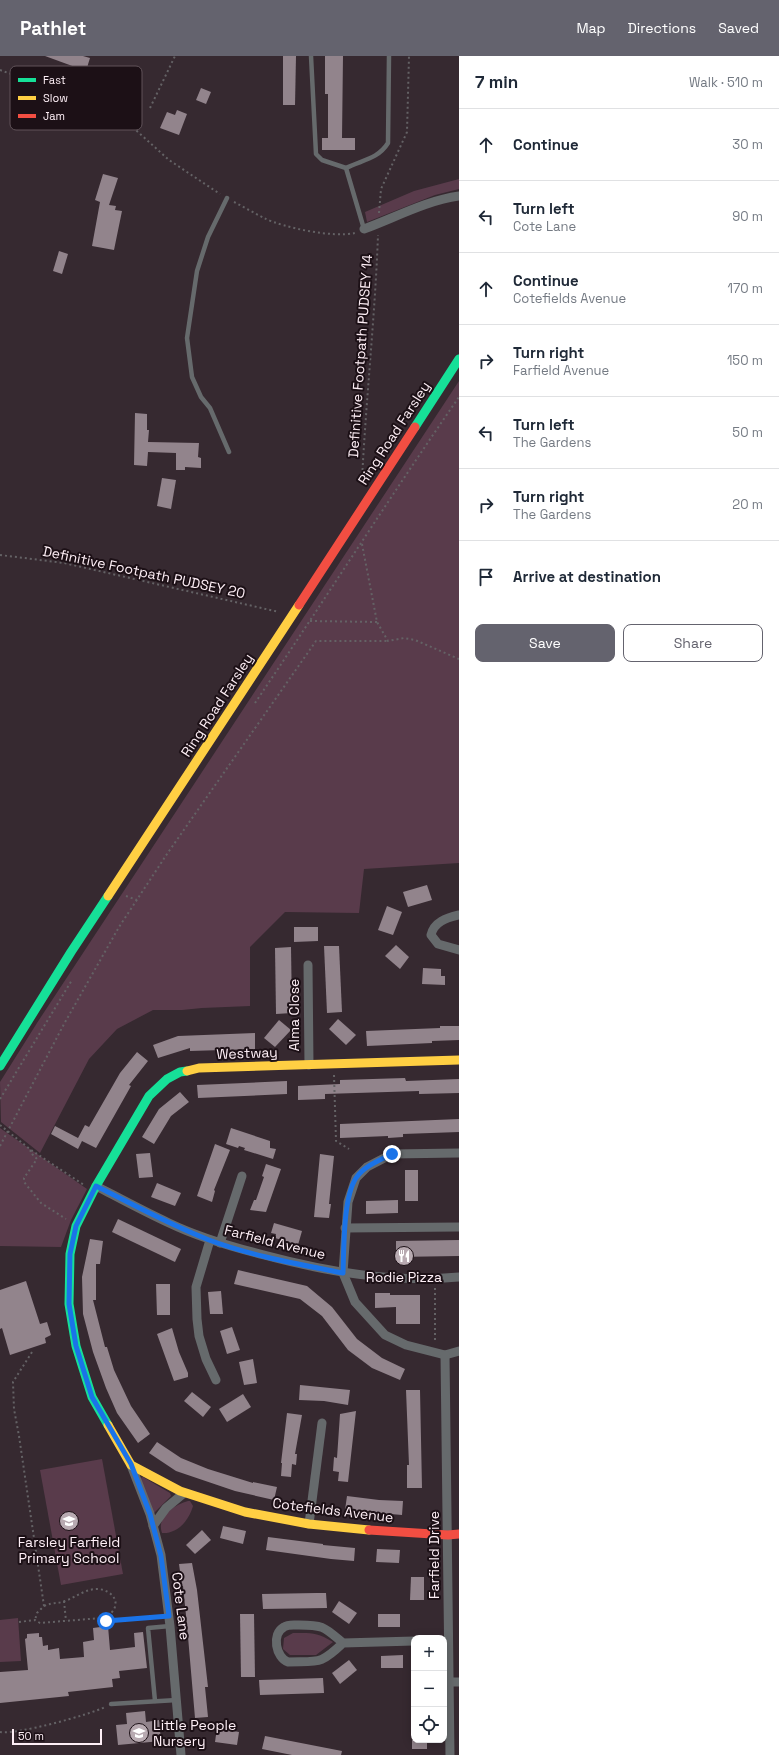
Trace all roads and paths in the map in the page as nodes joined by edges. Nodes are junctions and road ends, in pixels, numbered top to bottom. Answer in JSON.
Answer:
{"nodes":[{"id":1,"x":175,"y":56,"type":"edge"},
{"id":2,"x":317,"y":56,"type":"edge"},
{"id":3,"x":389,"y":56,"type":"edge"},
{"id":4,"x":311,"y":58,"type":"edge"},
{"id":5,"x":0,"y":70,"type":"edge"},
{"id":6,"x":10,"y":74,"type":"edge"},
{"id":7,"x":150,"y":108,"type":"dead end"},
{"id":8,"x":136,"y":130,"type":"edge"},
{"id":9,"x":346,"y":168,"type":"junction"},
{"id":10,"x":459,"y":196,"type":"edge"},
{"id":11,"x":227,"y":198,"type":"junction"},
{"id":12,"x":378,"y":224,"type":"junction"},
{"id":13,"x":364,"y":230,"type":"junction"},
{"id":14,"x":459,"y":359,"type":"edge"},
{"id":15,"x":459,"y":398,"type":"edge"},
{"id":16,"x":229,"y":452,"type":"dead end"},
{"id":17,"x":362,"y":486,"type":"dead end"},
{"id":18,"x":362,"y":544,"type":"junction"},
{"id":19,"x":0,"y":555,"type":"edge"},
{"id":20,"x":282,"y":613,"type":"dead end"},
{"id":21,"x":377,"y":622,"type":"junction"},
{"id":22,"x":388,"y":641,"type":"junction"},
{"id":23,"x":459,"y":659,"type":"edge"},
{"id":24,"x":137,"y":900,"type":"junction"},
{"id":25,"x":122,"y":902,"type":"dead end"},
{"id":26,"x":459,"y":915,"type":"edge"},
{"id":27,"x":459,"y":950,"type":"edge"},
{"id":28,"x":308,"y":966,"type":"dead end"},
{"id":29,"x":74,"y":976,"type":"dead end"},
{"id":30,"x":459,"y":1060,"type":"edge"},
{"id":31,"x":334,"y":1064,"type":"junction"},
{"id":32,"x":309,"y":1065,"type":"junction"},
{"id":33,"x":0,"y":1066,"type":"edge"},
{"id":34,"x":0,"y":1099,"type":"edge"},
{"id":35,"x":0,"y":1125,"type":"edge"},
{"id":36,"x":8,"y":1132,"type":"junction"},
{"id":37,"x":0,"y":1146,"type":"edge"},
{"id":38,"x":348,"y":1149,"type":"dead end"},
{"id":39,"x":31,"y":1150,"type":"junction"},
{"id":40,"x":459,"y":1153,"type":"edge"},
{"id":41,"x":242,"y":1176,"type":"dead end"},
{"id":42,"x":95,"y":1189,"type":"junction"},
{"id":43,"x":76,"y":1226,"type":"junction"},
{"id":44,"x":459,"y":1226,"type":"edge"},
{"id":45,"x":345,"y":1228,"type":"junction"},
{"id":46,"x":210,"y":1240,"type":"junction"},
{"id":47,"x":220,"y":1243,"type":"junction"},
{"id":48,"x":343,"y":1273,"type":"junction"},
{"id":49,"x":459,"y":1277,"type":"edge"},
{"id":50,"x":434,"y":1278,"type":"junction"},
{"id":51,"x":459,"y":1351,"type":"edge"},
{"id":52,"x":32,"y":1352,"type":"dead end"},
{"id":53,"x":435,"y":1353,"type":"junction"},
{"id":54,"x":445,"y":1355,"type":"junction"},
{"id":55,"x":216,"y":1380,"type":"dead end"},
{"id":56,"x":322,"y":1423,"type":"dead end"},
{"id":57,"x":131,"y":1464,"type":"junction"},
{"id":58,"x":184,"y":1492,"type":"junction"},
{"id":59,"x":309,"y":1524,"type":"junction"},
{"id":60,"x":153,"y":1526,"type":"junction"},
{"id":61,"x":459,"y":1534,"type":"edge"},
{"id":62,"x":448,"y":1535,"type":"junction"},
{"id":63,"x":64,"y":1601,"type":"junction"},
{"id":64,"x":44,"y":1606,"type":"junction"},
{"id":65,"x":169,"y":1616,"type":"junction"},
{"id":66,"x":101,"y":1618,"type":"junction"},
{"id":67,"x":35,"y":1620,"type":"junction"},
{"id":68,"x":66,"y":1621,"type":"junction"},
{"id":69,"x":19,"y":1622,"type":"dead end"},
{"id":70,"x":170,"y":1626,"type":"junction"},
{"id":71,"x":446,"y":1635,"type":"edge"},
{"id":72,"x":411,"y":1641,"type":"edge"},
{"id":73,"x":343,"y":1643,"type":"junction"},
{"id":74,"x":447,"y":1661,"type":"edge"},
{"id":75,"x":448,"y":1682,"type":"junction"},
{"id":76,"x":459,"y":1682,"type":"edge"},
{"id":77,"x":177,"y":1700,"type":"junction"},
{"id":78,"x":155,"y":1701,"type":"junction"},
{"id":79,"x":112,"y":1704,"type":"joint"},
{"id":80,"x":0,"y":1732,"type":"edge"},
{"id":81,"x":181,"y":1755,"type":"edge"},
{"id":82,"x":450,"y":1755,"type":"edge"}],
"edges":[{"from":1,"to":7,"type":"path"},
{"from":2,"to":4,"type":"lane"},
{"from":3,"to":9,"type":"lane"},
{"from":4,"to":9,"type":"lane"},
{"from":5,"to":6,"type":"path"},
{"from":8,"to":11,"type":"path"},
{"from":9,"to":13,"type":"lane"},
{"from":10,"to":12,"type":"street"},
{"from":11,"to":13,"type":"path"},
{"from":11,"to":16,"type":"lane"},
{"from":12,"to":13,"type":"street"},
{"from":12,"to":17,"type":"path","name":"Definitive Footpath PUDSEY 14"},
{"from":14,"to":33,"type":"main road","name":"Ring Road Farsley"},
{"from":15,"to":18,"type":"path"},
{"from":18,"to":21,"type":"path"},
{"from":18,"to":21,"type":"path"},
{"from":19,"to":20,"type":"path","name":"Definitive Footpath PUDSEY 20"},
{"from":21,"to":22,"type":"path"},
{"from":22,"to":23,"type":"path"},
{"from":22,"to":24,"type":"path"},
{"from":24,"to":25,"type":"path"},
{"from":24,"to":36,"type":"path"},
{"from":26,"to":27,"type":"street"},
{"from":28,"to":32,"type":"street","name":"Alma Close"},
{"from":29,"to":34,"type":"path"},
{"from":30,"to":31,"type":"main road","name":"Westway"},
{"from":31,"to":32,"type":"main road","name":"Westway"},
{"from":31,"to":38,"type":"path"},
{"from":32,"to":42,"type":"main road","name":"Westway"},
{"from":35,"to":36,"type":"path"},
{"from":36,"to":37,"type":"path"},
{"from":36,"to":39,"type":"path"},
{"from":39,"to":42,"type":"path"},
{"from":39,"to":43,"type":"path"},
{"from":40,"to":45,"type":"street"},
{"from":41,"to":47,"type":"street"},
{"from":42,"to":43,"type":"main road"},
{"from":42,"to":46,"type":"street","name":"Farfield Avenue"},
{"from":43,"to":57,"type":"main road"},
{"from":44,"to":45,"type":"street"},
{"from":45,"to":48,"type":"street"},
{"from":46,"to":47,"type":"street","name":"Farfield Avenue"},
{"from":46,"to":55,"type":"street"},
{"from":47,"to":48,"type":"street","name":"Farfield Avenue"},
{"from":48,"to":50,"type":"street","name":"Farfield Avenue"},
{"from":48,"to":53,"type":"street"},
{"from":49,"to":50,"type":"street","name":"Farfield Avenue"},
{"from":50,"to":53,"type":"path"},
{"from":51,"to":54,"type":"street"},
{"from":52,"to":64,"type":"path"},
{"from":53,"to":54,"type":"street"},
{"from":54,"to":62,"type":"street","name":"Farfield Drive"},
{"from":56,"to":59,"type":"street"},
{"from":57,"to":58,"type":"main road","name":"Cotefields Avenue"},
{"from":57,"to":60,"type":"street","name":"Cote Lane"},
{"from":58,"to":59,"type":"main road","name":"Cotefields Avenue"},
{"from":58,"to":60,"type":"street"},
{"from":59,"to":62,"type":"main road","name":"Cotefields Avenue"},
{"from":60,"to":65,"type":"street","name":"Cote Lane"},
{"from":61,"to":62,"type":"main road","name":"Cotefields Avenue"},
{"from":62,"to":71,"type":"street","name":"Farfield Drive"},
{"from":63,"to":64,"type":"path"},
{"from":63,"to":66,"type":"path"},
{"from":63,"to":68,"type":"path"},
{"from":64,"to":67,"type":"path"},
{"from":65,"to":66,"type":"path"},
{"from":65,"to":70,"type":"street","name":"Cote Lane"},
{"from":66,"to":68,"type":"path"},
{"from":67,"to":68,"type":"path"},
{"from":67,"to":69,"type":"path"},
{"from":70,"to":77,"type":"street","name":"Cote Lane"},
{"from":70,"to":78,"type":"lane"},
{"from":72,"to":73,"type":"street"},
{"from":73,"to":73,"type":"street"},
{"from":74,"to":75,"type":"street","name":"Farfield Drive"},
{"from":75,"to":76,"type":"street"},
{"from":75,"to":82,"type":"street","name":"Farfield Drive"},
{"from":77,"to":78,"type":"lane"},
{"from":77,"to":81,"type":"street","name":"Cote Lane"},
{"from":78,"to":79,"type":"lane"},
{"from":79,"to":80,"type":"path"}]}
